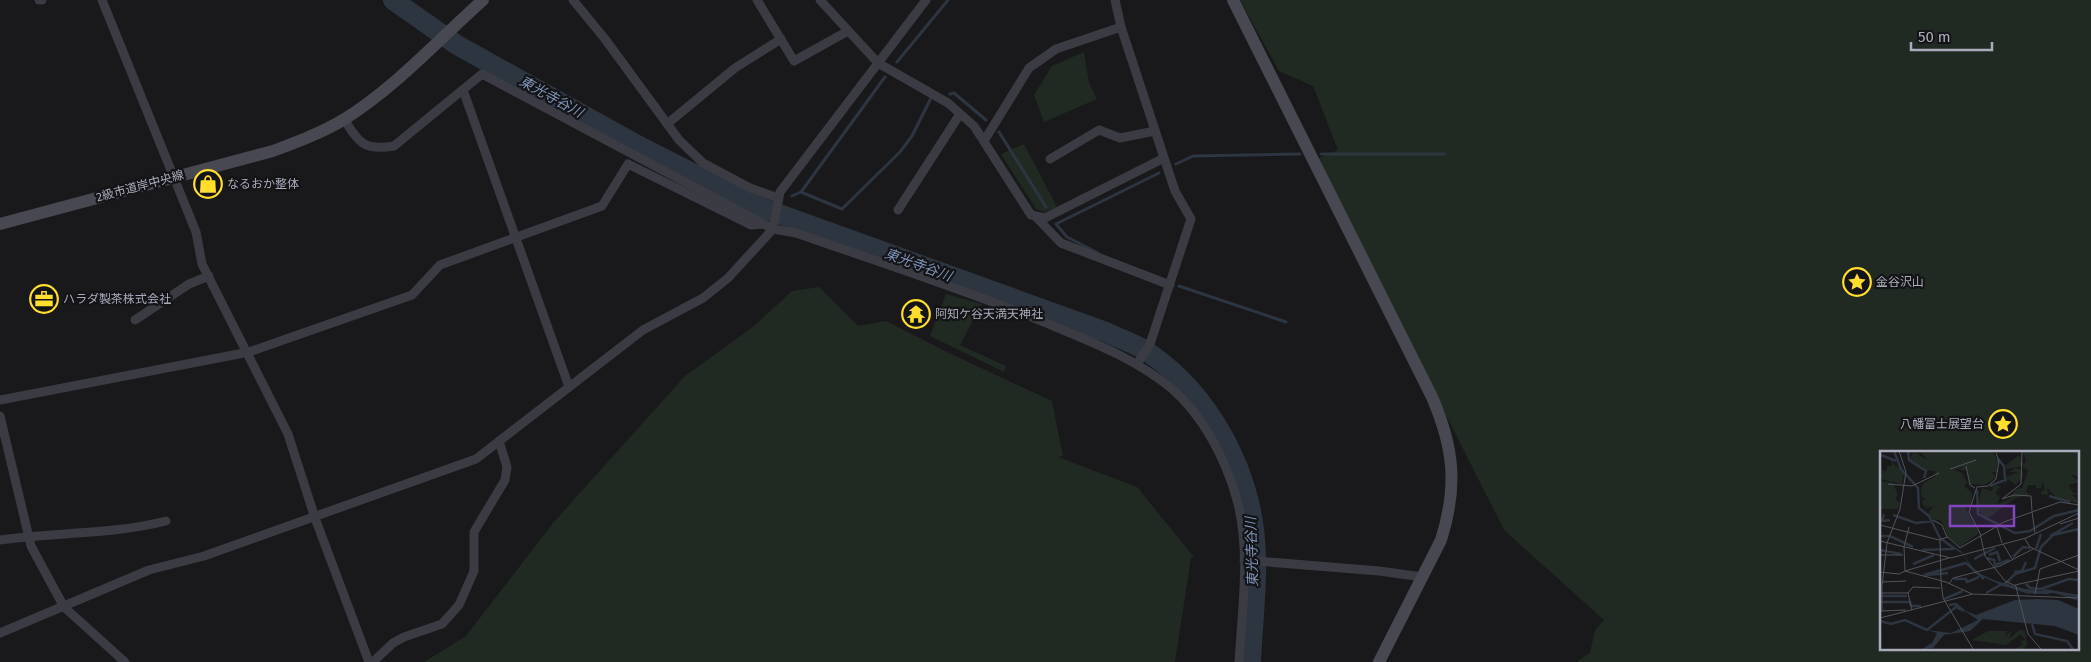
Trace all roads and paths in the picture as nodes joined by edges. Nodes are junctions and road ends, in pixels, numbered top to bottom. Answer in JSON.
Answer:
{"nodes":[{"id":1,"x":102,"y":0,"type":"edge"},
{"id":2,"x":483,"y":0,"type":"edge"},
{"id":3,"x":573,"y":0,"type":"edge"},
{"id":4,"x":757,"y":0,"type":"edge"},
{"id":5,"x":820,"y":0,"type":"edge"},
{"id":6,"x":926,"y":0,"type":"edge"},
{"id":7,"x":1233,"y":0,"type":"edge"},
{"id":8,"x":1117,"y":1,"type":"edge"},
{"id":9,"x":1121,"y":26,"type":"junction"},
{"id":10,"x":848,"y":31,"type":"junction"},
{"id":11,"x":781,"y":39,"type":"junction"},
{"id":12,"x":878,"y":63,"type":"junction"},
{"id":13,"x":463,"y":90,"type":"junction"},
{"id":14,"x":960,"y":114,"type":"junction"},
{"id":15,"x":344,"y":119,"type":"junction"},
{"id":16,"x":667,"y":124,"type":"junction"},
{"id":17,"x":1154,"y":131,"type":"junction"},
{"id":18,"x":984,"y":141,"type":"junction"},
{"id":19,"x":1164,"y":158,"type":"junction"},
{"id":20,"x":1050,"y":159,"type":"dead end"},
{"id":21,"x":173,"y":177,"type":"junction"},
{"id":22,"x":778,"y":198,"type":"junction"},
{"id":23,"x":898,"y":210,"type":"dead end"},
{"id":24,"x":1036,"y":217,"type":"junction"},
{"id":25,"x":0,"y":224,"type":"edge"},
{"id":26,"x":764,"y":224,"type":"junction"},
{"id":27,"x":773,"y":229,"type":"junction"},
{"id":28,"x":515,"y":238,"type":"junction"},
{"id":29,"x":209,"y":276,"type":"junction"},
{"id":30,"x":1170,"y":285,"type":"junction"},
{"id":31,"x":135,"y":320,"type":"dead end"},
{"id":32,"x":249,"y":352,"type":"junction"},
{"id":33,"x":1139,"y":362,"type":"junction"},
{"id":34,"x":568,"y":387,"type":"junction"},
{"id":35,"x":0,"y":400,"type":"edge"},
{"id":36,"x":0,"y":416,"type":"edge"},
{"id":37,"x":2,"y":434,"type":"edge"},
{"id":38,"x":499,"y":441,"type":"junction"},
{"id":39,"x":315,"y":518,"type":"junction"},
{"id":40,"x":166,"y":521,"type":"dead end"},
{"id":41,"x":29,"y":536,"type":"junction"},
{"id":42,"x":0,"y":540,"type":"edge"},
{"id":43,"x":1244,"y":560,"type":"junction"},
{"id":44,"x":1423,"y":577,"type":"junction"},
{"id":45,"x":64,"y":607,"type":"junction"},
{"id":46,"x":0,"y":633,"type":"edge"},
{"id":47,"x":125,"y":662,"type":"edge"},
{"id":48,"x":369,"y":662,"type":"edge"},
{"id":49,"x":374,"y":662,"type":"edge"},
{"id":50,"x":1239,"y":662,"type":"edge"},
{"id":51,"x":1379,"y":662,"type":"edge"}],
"edges":[{"from":1,"to":21,"type":"street"},
{"from":2,"to":15,"type":"street","name":"2級市道岸中央線"},
{"from":3,"to":16,"type":"street"},
{"from":4,"to":11,"type":"street"},
{"from":5,"to":10,"type":"street"},
{"from":6,"to":12,"type":"street"},
{"from":7,"to":44,"type":"street"},
{"from":8,"to":9,"type":"street"},
{"from":9,"to":17,"type":"street"},
{"from":9,"to":18,"type":"street"},
{"from":10,"to":11,"type":"street"},
{"from":10,"to":12,"type":"street"},
{"from":11,"to":16,"type":"street"},
{"from":12,"to":14,"type":"street"},
{"from":12,"to":22,"type":"street"},
{"from":13,"to":15,"type":"street"},
{"from":13,"to":26,"type":"street"},
{"from":13,"to":28,"type":"street"},
{"from":14,"to":18,"type":"street"},
{"from":14,"to":23,"type":"street"},
{"from":15,"to":21,"type":"street","name":"2級市道岸中央線"},
{"from":16,"to":22,"type":"street"},
{"from":17,"to":19,"type":"street"},
{"from":17,"to":20,"type":"street"},
{"from":18,"to":24,"type":"street"},
{"from":19,"to":24,"type":"street"},
{"from":19,"to":30,"type":"street"},
{"from":21,"to":25,"type":"street","name":"2級市道岸中央線"},
{"from":21,"to":29,"type":"street"},
{"from":22,"to":27,"type":"street"},
{"from":24,"to":30,"type":"street"},
{"from":26,"to":27,"type":"street"},
{"from":26,"to":28,"type":"street"},
{"from":27,"to":33,"type":"street"},
{"from":27,"to":34,"type":"street"},
{"from":28,"to":32,"type":"street"},
{"from":28,"to":34,"type":"street"},
{"from":29,"to":31,"type":"street"},
{"from":29,"to":32,"type":"street"},
{"from":30,"to":33,"type":"street"},
{"from":32,"to":35,"type":"street"},
{"from":32,"to":39,"type":"street"},
{"from":33,"to":43,"type":"street"},
{"from":34,"to":38,"type":"street"},
{"from":36,"to":37,"type":"street"},
{"from":37,"to":41,"type":"street"},
{"from":38,"to":39,"type":"street"},
{"from":38,"to":49,"type":"street"},
{"from":39,"to":45,"type":"street"},
{"from":39,"to":48,"type":"street"},
{"from":40,"to":41,"type":"street"},
{"from":41,"to":42,"type":"street"},
{"from":41,"to":45,"type":"street"},
{"from":43,"to":44,"type":"street"},
{"from":43,"to":50,"type":"street"},
{"from":44,"to":51,"type":"street"},
{"from":45,"to":46,"type":"street"},
{"from":45,"to":47,"type":"street"}]}
